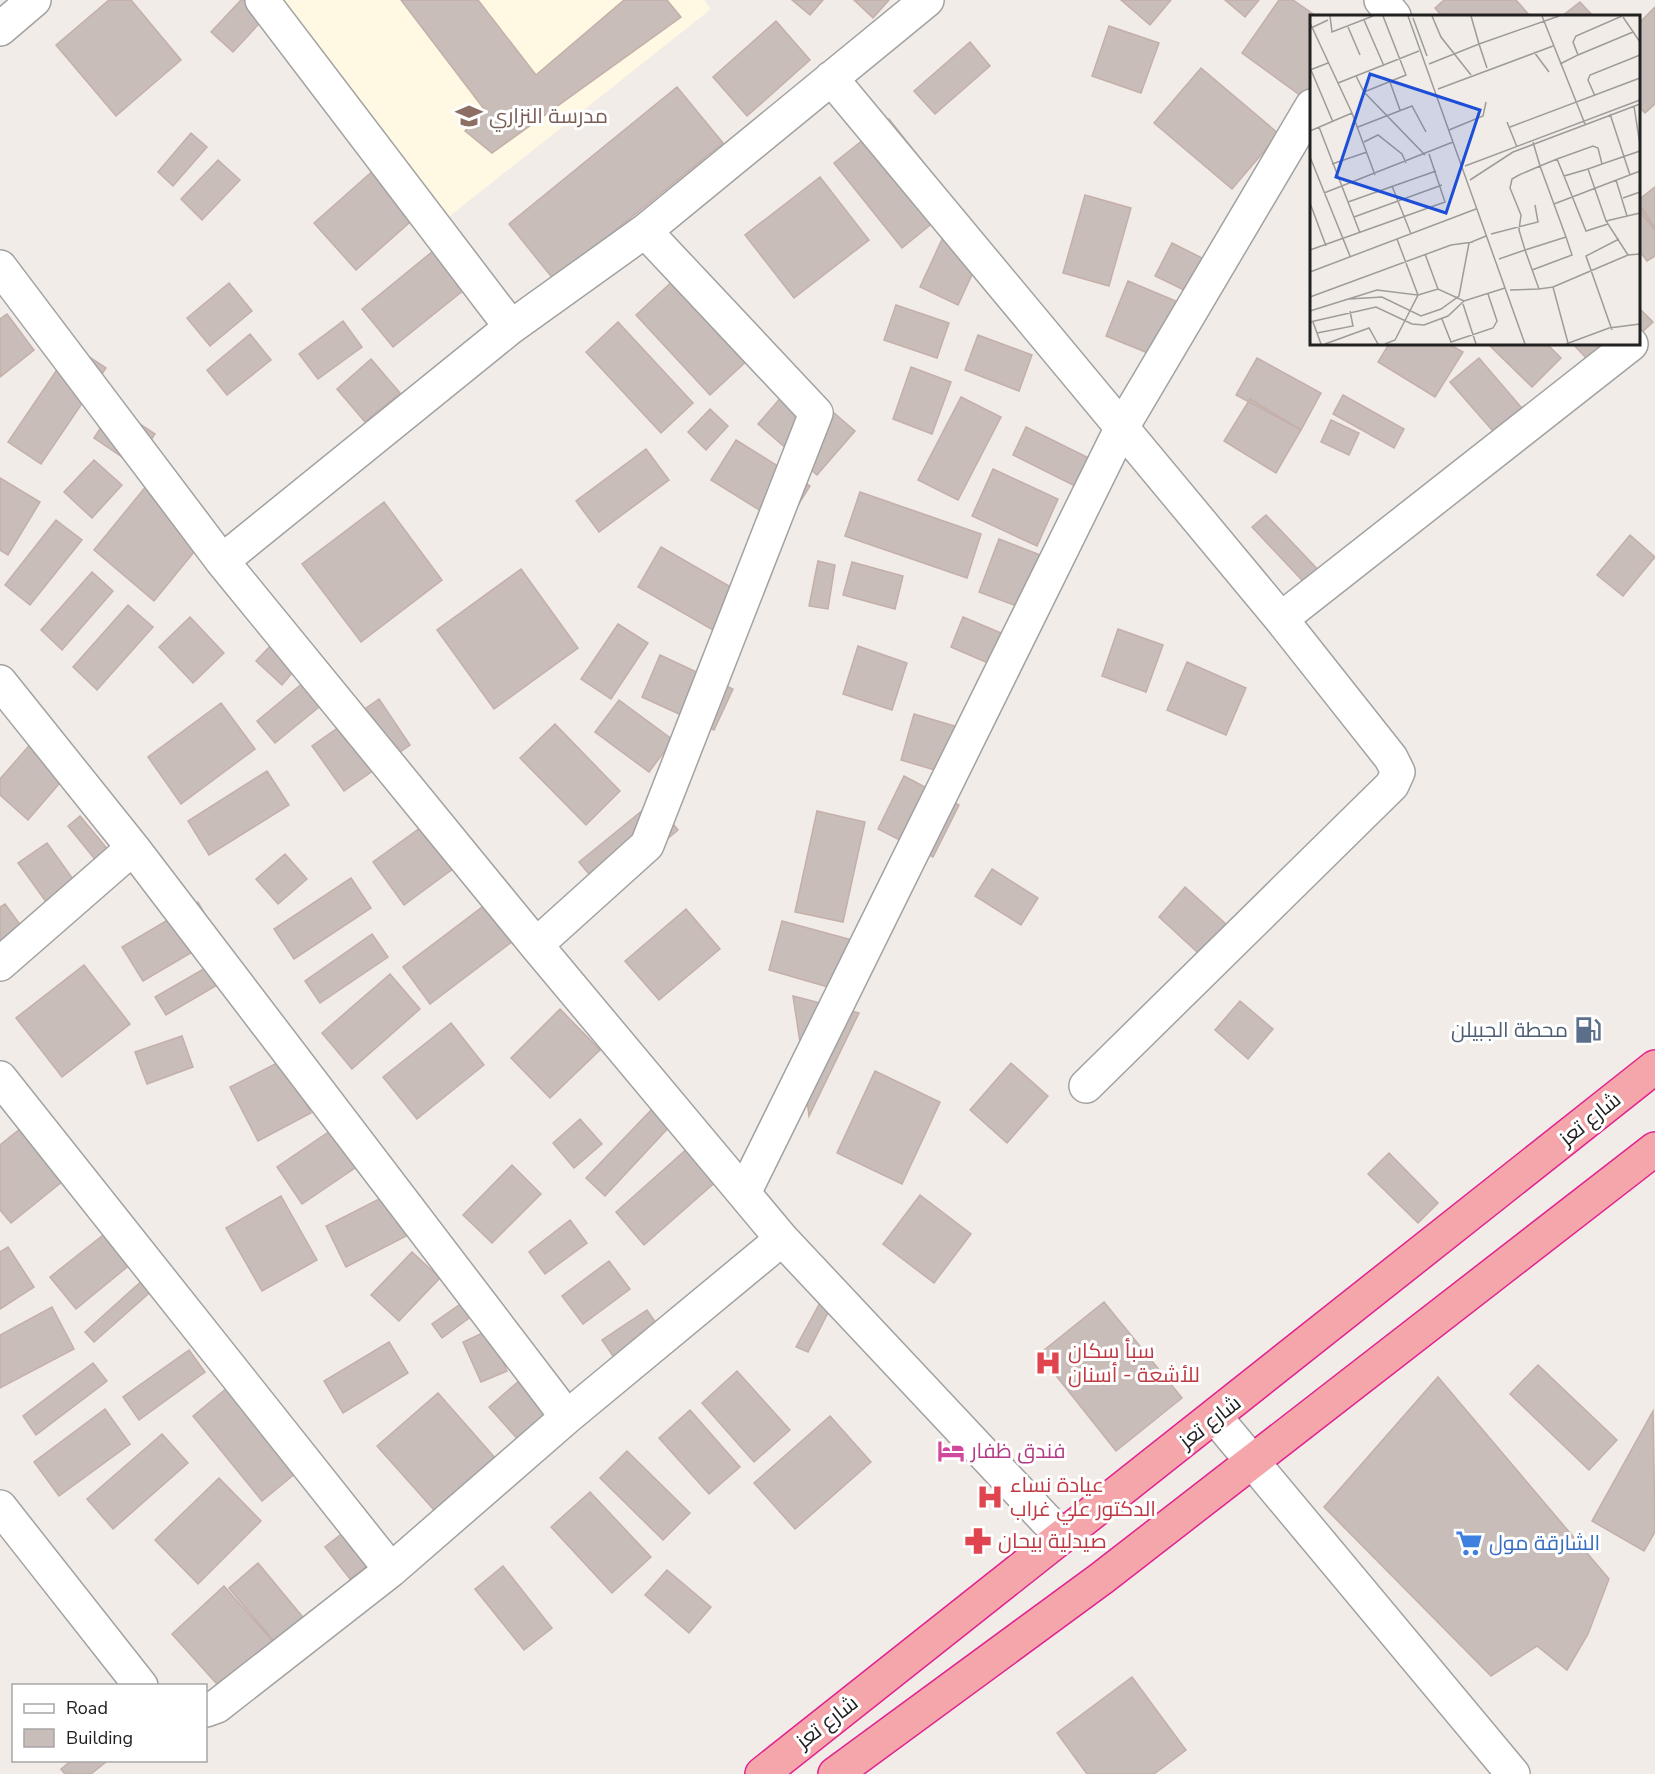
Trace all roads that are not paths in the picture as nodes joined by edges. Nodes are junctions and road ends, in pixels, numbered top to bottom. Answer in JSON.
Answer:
{"nodes":[{"id":1,"x":34,"y":0,"type":"edge"},
{"id":2,"x":262,"y":0,"type":"edge"},
{"id":3,"x":927,"y":0,"type":"edge"},
{"id":4,"x":1374,"y":0,"type":"edge"},
{"id":5,"x":1381,"y":0,"type":"edge"},
{"id":6,"x":1366,"y":15,"type":"edge"},
{"id":7,"x":1393,"y":15,"type":"edge"},
{"id":8,"x":0,"y":29,"type":"edge"},
{"id":9,"x":831,"y":78,"type":"junction"},
{"id":10,"x":1310,"y":108,"type":"edge"},
{"id":11,"x":645,"y":231,"type":"junction"},
{"id":12,"x":0,"y":267,"type":"edge"},
{"id":13,"x":511,"y":327,"type":"junction"},
{"id":14,"x":1632,"y":345,"type":"edge"},
{"id":15,"x":1121,"y":429,"type":"junction"},
{"id":16,"x":222,"y":561,"type":"junction"},
{"id":17,"x":1281,"y":619,"type":"junction"},
{"id":18,"x":0,"y":682,"type":"edge"},
{"id":19,"x":133,"y":849,"type":"junction"},
{"id":20,"x":536,"y":945,"type":"junction"},
{"id":21,"x":0,"y":964,"type":"edge"},
{"id":22,"x":1655,"y":1067,"type":"edge"},
{"id":23,"x":0,"y":1078,"type":"edge"},
{"id":24,"x":1086,"y":1086,"type":"dead end"},
{"id":25,"x":1655,"y":1149,"type":"edge"},
{"id":26,"x":744,"y":1193,"type":"junction"},
{"id":27,"x":782,"y":1239,"type":"junction"},
{"id":28,"x":567,"y":1417,"type":"junction"},
{"id":29,"x":1216,"y":1418,"type":"junction"},
{"id":30,"x":1251,"y":1460,"type":"junction"},
{"id":31,"x":0,"y":1507,"type":"edge"},
{"id":32,"x":1061,"y":1536,"type":"junction"},
{"id":33,"x":390,"y":1570,"type":"junction"},
{"id":34,"x":139,"y":1684,"type":"edge"},
{"id":35,"x":207,"y":1710,"type":"edge"},
{"id":36,"x":762,"y":1774,"type":"edge"},
{"id":37,"x":835,"y":1774,"type":"edge"},
{"id":38,"x":1513,"y":1774,"type":"edge"}],
"edges":[{"from":1,"to":8,"type":"street"},
{"from":2,"to":13,"type":"street"},
{"from":3,"to":9,"type":"street"},
{"from":4,"to":6,"type":"street"},
{"from":5,"to":7,"type":"street"},
{"from":9,"to":11,"type":"street"},
{"from":9,"to":15,"type":"street"},
{"from":10,"to":15,"type":"street"},
{"from":11,"to":13,"type":"street"},
{"from":11,"to":20,"type":"street"},
{"from":12,"to":16,"type":"street"},
{"from":13,"to":16,"type":"street"},
{"from":14,"to":17,"type":"street"},
{"from":15,"to":17,"type":"street"},
{"from":15,"to":26,"type":"street"},
{"from":16,"to":20,"type":"street"},
{"from":17,"to":24,"type":"street"},
{"from":18,"to":19,"type":"street"},
{"from":19,"to":21,"type":"street"},
{"from":19,"to":28,"type":"street"},
{"from":20,"to":26,"type":"street"},
{"from":22,"to":29,"type":"highway","name":"شارع تعز"},
{"from":23,"to":33,"type":"street"},
{"from":25,"to":30,"type":"highway"},
{"from":26,"to":27,"type":"street"},
{"from":27,"to":28,"type":"street"},
{"from":27,"to":32,"type":"street"},
{"from":28,"to":33,"type":"street"},
{"from":29,"to":30,"type":"street"},
{"from":29,"to":32,"type":"highway","name":"شارع تعز"},
{"from":30,"to":37,"type":"highway"},
{"from":30,"to":38,"type":"street"},
{"from":31,"to":34,"type":"street"},
{"from":32,"to":36,"type":"highway","name":"شارع تعز"},
{"from":33,"to":35,"type":"street"}]}
